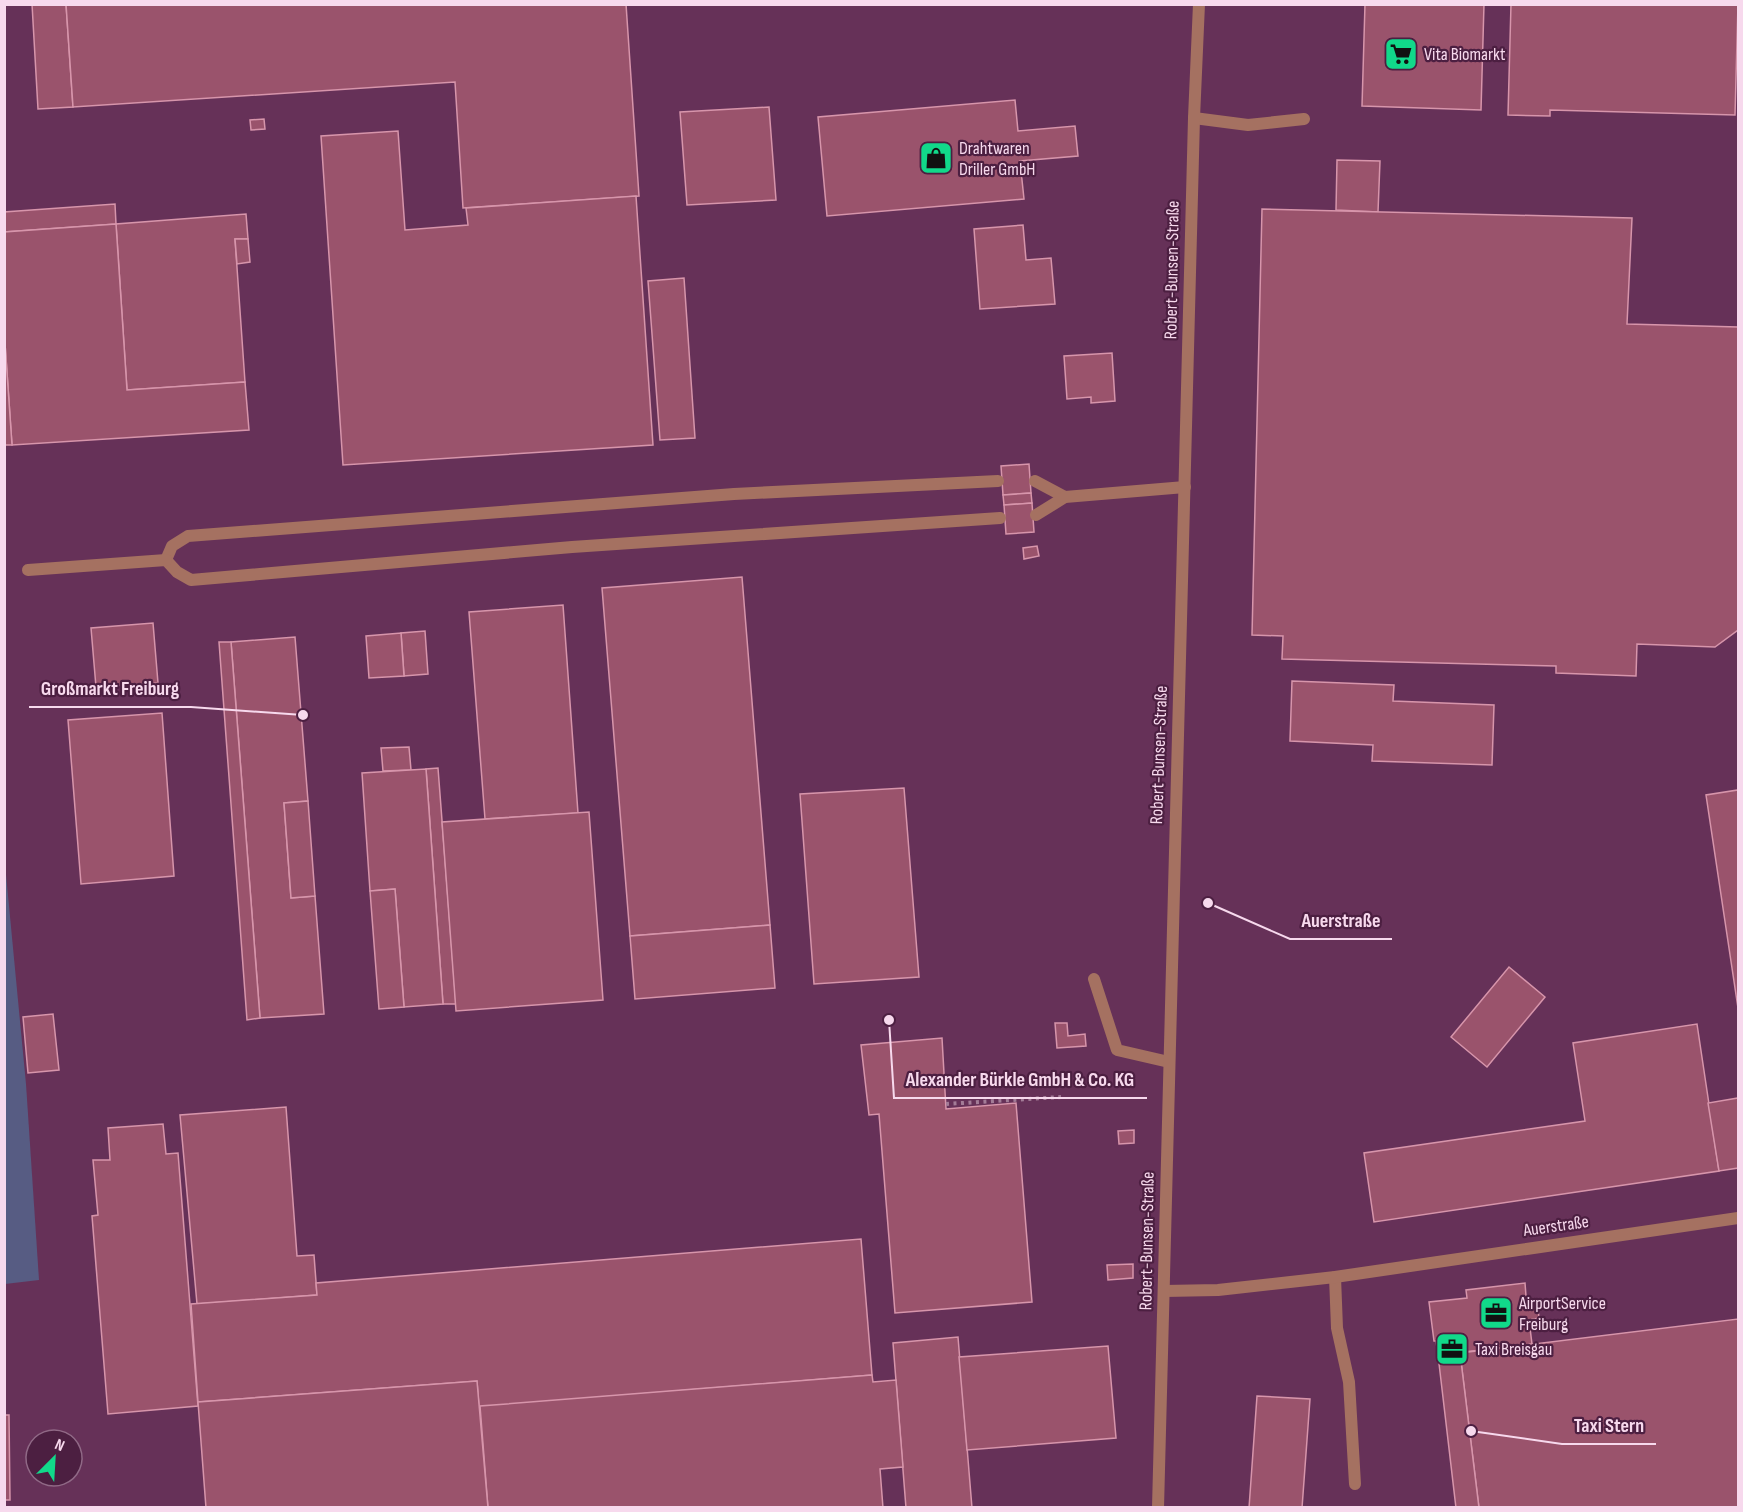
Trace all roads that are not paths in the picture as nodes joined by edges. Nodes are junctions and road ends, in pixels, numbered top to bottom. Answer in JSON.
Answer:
{"nodes":[{"id":1,"x":1199,"y":4,"type":"edge"},
{"id":2,"x":1194,"y":118,"type":"junction"},
{"id":3,"x":1304,"y":119,"type":"dead end"},
{"id":4,"x":1035,"y":481,"type":"dead end"},
{"id":5,"x":998,"y":482,"type":"dead end"},
{"id":6,"x":1185,"y":487,"type":"junction"},
{"id":7,"x":1065,"y":497,"type":"junction"},
{"id":8,"x":1036,"y":515,"type":"dead end"},
{"id":9,"x":1000,"y":518,"type":"dead end"},
{"id":10,"x":166,"y":560,"type":"junction"},
{"id":11,"x":28,"y":570,"type":"dead end"},
{"id":12,"x":1095,"y":979,"type":"dead end"},
{"id":13,"x":1169,"y":1062,"type":"junction"},
{"id":14,"x":1738,"y":1218,"type":"edge"},
{"id":15,"x":1335,"y":1277,"type":"junction"},
{"id":16,"x":1164,"y":1291,"type":"junction"},
{"id":17,"x":1355,"y":1484,"type":"dead end"},
{"id":18,"x":1158,"y":1508,"type":"edge"}],
"edges":[{"from":1,"to":2,"type":"street","name":"Robert-Bunsen-Straße"},
{"from":2,"to":3,"type":"street"},
{"from":2,"to":6,"type":"street","name":"Robert-Bunsen-Straße"},
{"from":4,"to":7,"type":"street"},
{"from":5,"to":10,"type":"street"},
{"from":6,"to":7,"type":"street"},
{"from":6,"to":13,"type":"street","name":"Robert-Bunsen-Straße"},
{"from":7,"to":8,"type":"street"},
{"from":9,"to":10,"type":"street"},
{"from":10,"to":11,"type":"street"},
{"from":12,"to":13,"type":"street"},
{"from":13,"to":16,"type":"street","name":"Robert-Bunsen-Straße"},
{"from":14,"to":15,"type":"street","name":"Auerstraße"},
{"from":15,"to":16,"type":"street","name":"Auerstraße"},
{"from":15,"to":17,"type":"street"},
{"from":16,"to":18,"type":"street","name":"Robert-Bunsen-Straße"}]}
